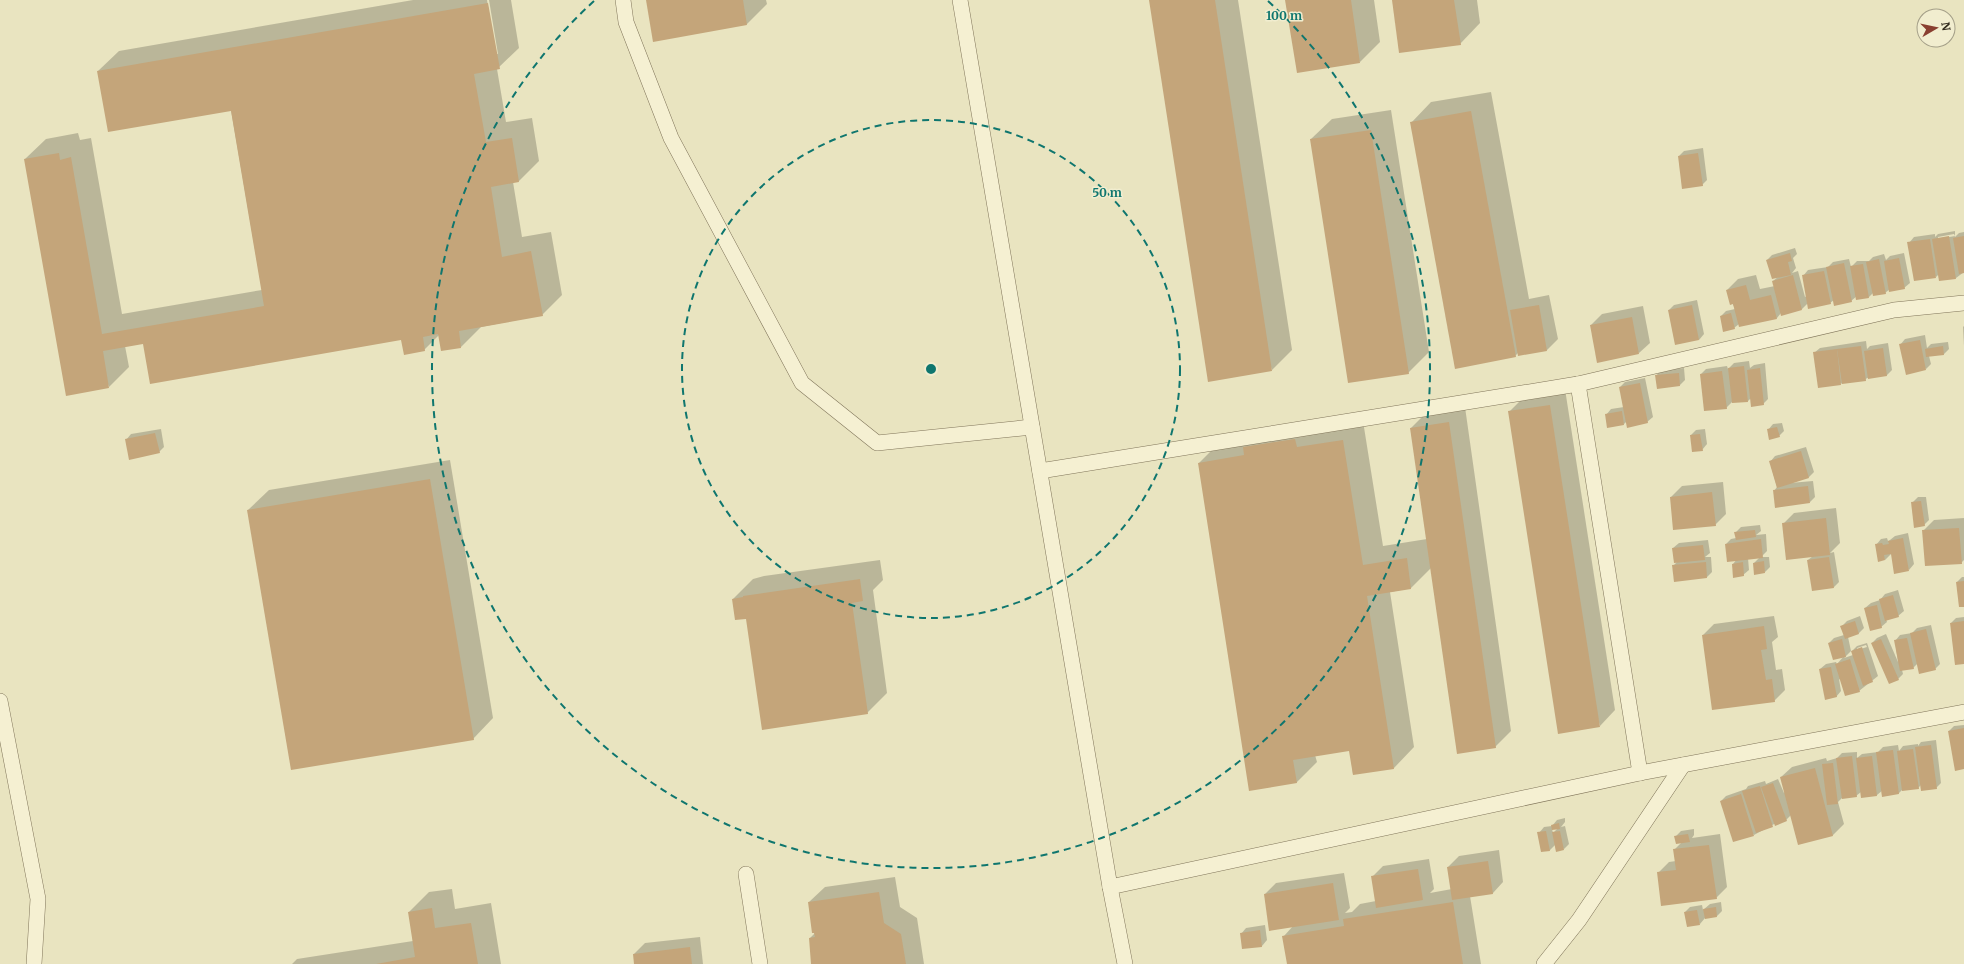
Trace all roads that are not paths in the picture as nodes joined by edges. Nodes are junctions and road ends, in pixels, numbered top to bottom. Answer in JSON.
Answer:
{"nodes":[{"id":1,"x":623,"y":0,"type":"edge"},
{"id":2,"x":960,"y":0,"type":"edge"},
{"id":3,"x":1964,"y":303,"type":"edge"},
{"id":4,"x":1578,"y":384,"type":"junction"},
{"id":5,"x":1032,"y":427,"type":"junction"},
{"id":6,"x":1040,"y":471,"type":"junction"},
{"id":7,"x":0,"y":701,"type":"edge"},
{"id":8,"x":1964,"y":712,"type":"edge"},
{"id":9,"x":1683,"y":765,"type":"junction"},
{"id":10,"x":1640,"y":773,"type":"junction"},
{"id":11,"x":746,"y":874,"type":"dead end"},
{"id":12,"x":1110,"y":887,"type":"junction"},
{"id":13,"x":34,"y":964,"type":"edge"},
{"id":14,"x":760,"y":964,"type":"edge"},
{"id":15,"x":1125,"y":964,"type":"edge"},
{"id":16,"x":1544,"y":964,"type":"edge"}],
"edges":[{"from":1,"to":5,"type":"lane"},
{"from":2,"to":5,"type":"lane"},
{"from":3,"to":4,"type":"lane"},
{"from":4,"to":6,"type":"lane"},
{"from":4,"to":10,"type":"lane"},
{"from":5,"to":6,"type":"lane"},
{"from":6,"to":12,"type":"lane"},
{"from":7,"to":13,"type":"lane"},
{"from":8,"to":9,"type":"lane"},
{"from":9,"to":10,"type":"lane"},
{"from":9,"to":16,"type":"lane"},
{"from":10,"to":12,"type":"lane"},
{"from":11,"to":14,"type":"lane"},
{"from":12,"to":15,"type":"lane"}]}
